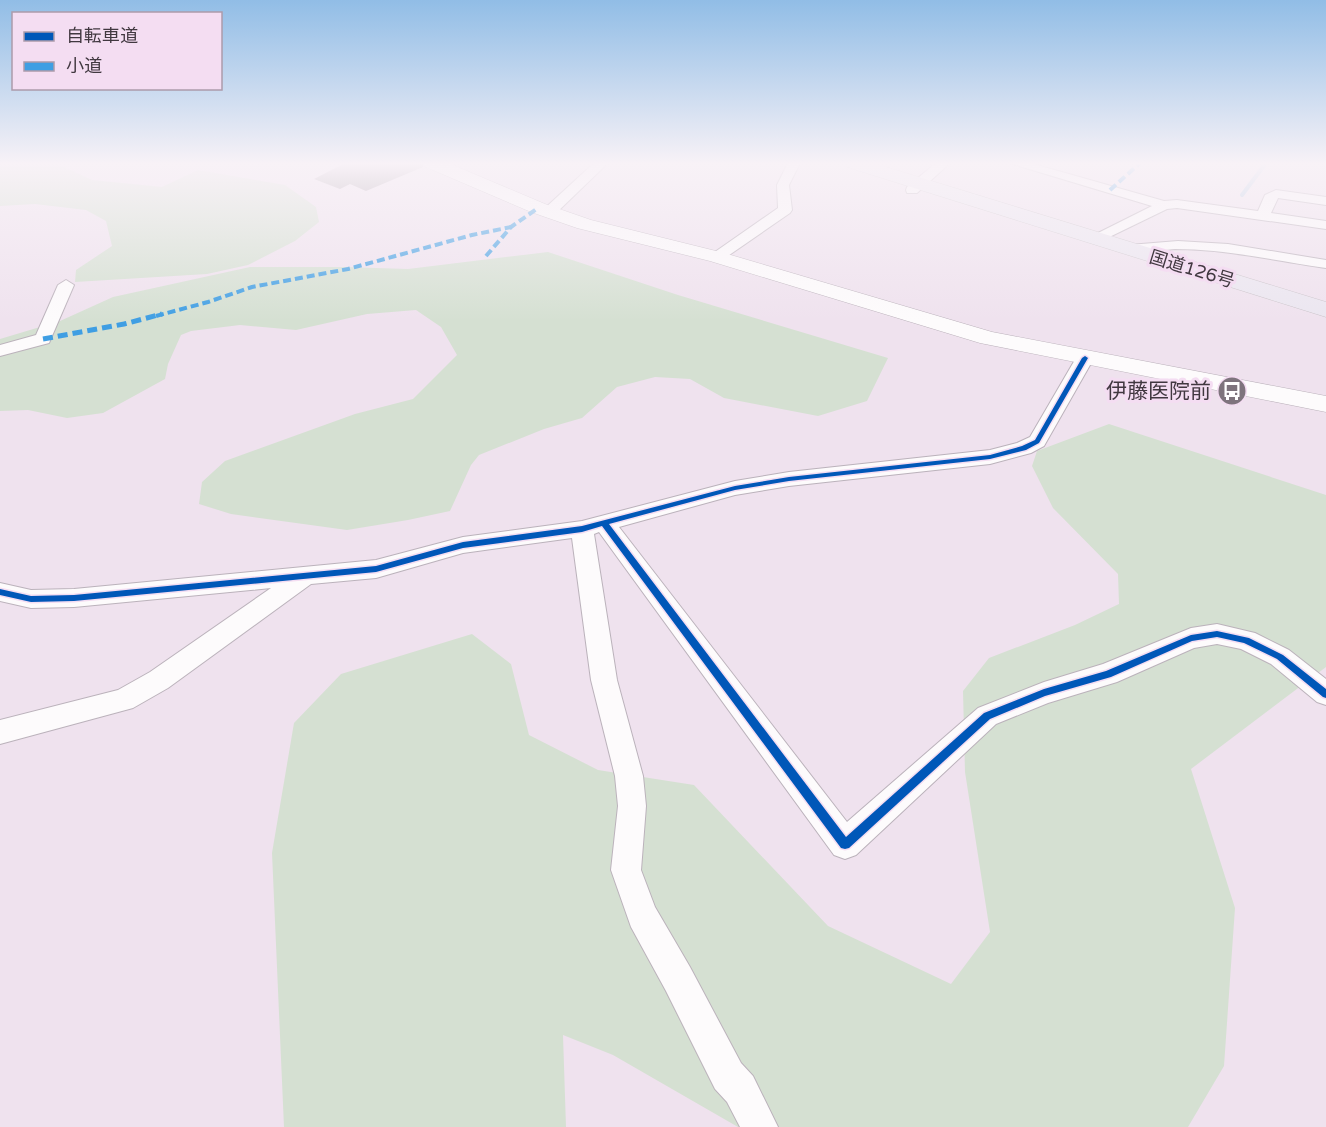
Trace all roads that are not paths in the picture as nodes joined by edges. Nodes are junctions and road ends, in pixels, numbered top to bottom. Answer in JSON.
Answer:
{"nodes":[{"id":1,"x":559,"y":216,"type":"edge"},
{"id":2,"x":777,"y":216,"type":"edge"},
{"id":3,"x":1015,"y":216,"type":"edge"},
{"id":4,"x":1143,"y":216,"type":"edge"},
{"id":5,"x":1254,"y":216,"type":"edge"},
{"id":6,"x":1263,"y":217,"type":"joint"},
{"id":7,"x":1326,"y":225,"type":"edge"},
{"id":8,"x":1097,"y":239,"type":"junction"},
{"id":9,"x":1128,"y":249,"type":"junction"},
{"id":10,"x":717,"y":256,"type":"junction"},
{"id":11,"x":1326,"y":264,"type":"edge"},
{"id":12,"x":66,"y":285,"type":"dead end"},
{"id":13,"x":1326,"y":310,"type":"edge"},
{"id":14,"x":0,"y":351,"type":"edge"},
{"id":15,"x":1085,"y":358,"type":"junction"},
{"id":16,"x":1326,"y":404,"type":"edge"},
{"id":17,"x":593,"y":526,"type":"junction"},
{"id":18,"x":307,"y":575,"type":"junction"},
{"id":19,"x":1,"y":594,"type":"edge"},
{"id":20,"x":1326,"y":694,"type":"edge"},
{"id":21,"x":0,"y":732,"type":"edge"},
{"id":22,"x":759,"y":1127,"type":"edge"}],
"edges":[{"from":1,"to":10,"type":"street"},
{"from":2,"to":10,"type":"street"},
{"from":3,"to":8,"type":"highway","name":"国道126号"},
{"from":4,"to":8,"type":"street"},
{"from":5,"to":6,"type":"street"},
{"from":6,"to":7,"type":"street"},
{"from":8,"to":9,"type":"highway","name":"国道126号"},
{"from":9,"to":11,"type":"street"},
{"from":9,"to":13,"type":"highway","name":"国道126号"},
{"from":10,"to":15,"type":"street"},
{"from":12,"to":14,"type":"street"},
{"from":15,"to":16,"type":"street"},
{"from":15,"to":17,"type":"street"},
{"from":17,"to":18,"type":"street"},
{"from":17,"to":20,"type":"street"},
{"from":17,"to":22,"type":"street"},
{"from":18,"to":19,"type":"street"},
{"from":18,"to":21,"type":"street"}]}
